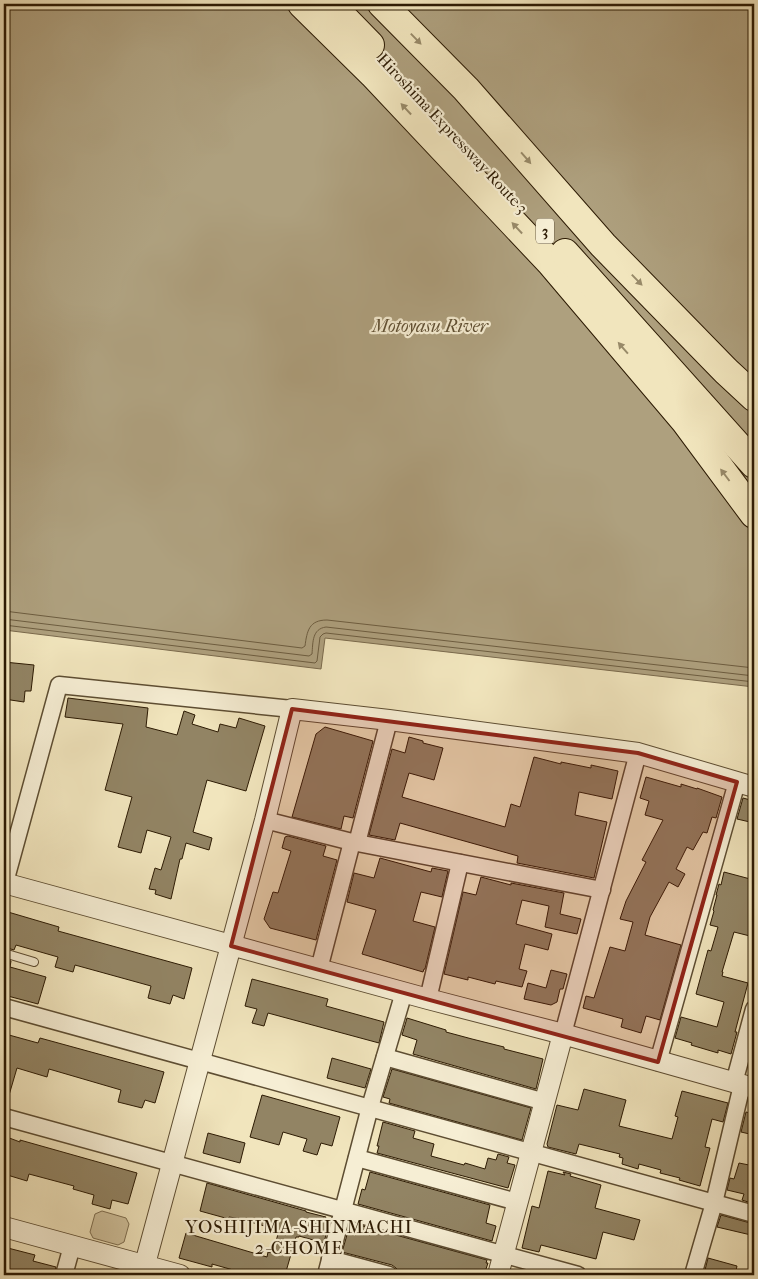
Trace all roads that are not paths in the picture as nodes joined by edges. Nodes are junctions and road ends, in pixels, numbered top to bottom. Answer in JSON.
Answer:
{"nodes":[{"id":1,"x":302,"y":4,"type":"edge"},
{"id":2,"x":330,"y":4,"type":"edge"},
{"id":3,"x":382,"y":4,"type":"edge"},
{"id":4,"x":754,"y":397,"type":"edge"},
{"id":5,"x":754,"y":464,"type":"edge"},
{"id":6,"x":754,"y":514,"type":"edge"},
{"id":7,"x":292,"y":709,"type":"junction"},
{"id":8,"x":389,"y":720,"type":"junction"},
{"id":9,"x":638,"y":753,"type":"junction"},
{"id":10,"x":745,"y":784,"type":"edge"},
{"id":11,"x":265,"y":820,"type":"junction"},
{"id":12,"x":355,"y":843,"type":"junction"},
{"id":13,"x":460,"y":863,"type":"junction"},
{"id":14,"x":4,"y":884,"type":"edge"},
{"id":15,"x":602,"y":890,"type":"junction"},
{"id":16,"x":231,"y":946,"type":"junction"},
{"id":17,"x":4,"y":953,"type":"edge"},
{"id":18,"x":34,"y":962,"type":"dead end"},
{"id":19,"x":319,"y":969,"type":"junction"},
{"id":20,"x":404,"y":992,"type":"junction"},
{"id":21,"x":428,"y":999,"type":"junction"},
{"id":22,"x":4,"y":1007,"type":"edge"},
{"id":23,"x":754,"y":1009,"type":"edge"},
{"id":24,"x":563,"y":1034,"type":"junction"},
{"id":25,"x":385,"y":1057,"type":"junction"},
{"id":26,"x":200,"y":1061,"type":"junction"},
{"id":27,"x":658,"y":1062,"type":"junction"},
{"id":28,"x":744,"y":1086,"type":"edge"},
{"id":29,"x":545,"y":1102,"type":"junction"},
{"id":30,"x":370,"y":1108,"type":"junction"},
{"id":31,"x":4,"y":1118,"type":"edge"},
{"id":32,"x":531,"y":1151,"type":"junction"},
{"id":33,"x":357,"y":1158,"type":"junction"},
{"id":34,"x":172,"y":1164,"type":"junction"},
{"id":35,"x":517,"y":1202,"type":"junction"},
{"id":36,"x":714,"y":1203,"type":"junction"},
{"id":37,"x":343,"y":1211,"type":"junction"},
{"id":38,"x":754,"y":1214,"type":"edge"},
{"id":39,"x":4,"y":1227,"type":"edge"},
{"id":40,"x":72,"y":1246,"type":"junction"},
{"id":41,"x":503,"y":1255,"type":"junction"},
{"id":42,"x":330,"y":1259,"type":"junction"},
{"id":43,"x":143,"y":1270,"type":"edge"},
{"id":44,"x":64,"y":1275,"type":"edge"},
{"id":45,"x":180,"y":1275,"type":"edge"},
{"id":46,"x":326,"y":1275,"type":"edge"},
{"id":47,"x":389,"y":1275,"type":"edge"},
{"id":48,"x":498,"y":1275,"type":"edge"},
{"id":49,"x":578,"y":1275,"type":"edge"},
{"id":50,"x":693,"y":1275,"type":"edge"}],
"edges":[{"from":6,"to":1,"type":"highway","one_way":true},
{"from":2,"to":5,"type":"highway","name":"Hiroshima Expressway Route 3","number":"3"},
{"from":3,"to":4,"type":"highway","one_way":true},
{"from":7,"to":8,"type":"street"},
{"from":7,"to":11,"type":"street"},
{"from":7,"to":14,"type":"street"},
{"from":8,"to":9,"type":"street"},
{"from":8,"to":12,"type":"street"},
{"from":9,"to":10,"type":"street"},
{"from":9,"to":15,"type":"street"},
{"from":10,"to":27,"type":"street"},
{"from":11,"to":12,"type":"street"},
{"from":11,"to":16,"type":"street"},
{"from":12,"to":13,"type":"street"},
{"from":12,"to":19,"type":"street"},
{"from":13,"to":15,"type":"street"},
{"from":13,"to":21,"type":"street"},
{"from":14,"to":16,"type":"street"},
{"from":15,"to":24,"type":"street"},
{"from":16,"to":19,"type":"street"},
{"from":16,"to":26,"type":"street"},
{"from":17,"to":18,"type":"lane"},
{"from":19,"to":20,"type":"street"},
{"from":20,"to":21,"type":"street"},
{"from":20,"to":25,"type":"street"},
{"from":21,"to":24,"type":"street"},
{"from":22,"to":26,"type":"street"},
{"from":23,"to":28,"type":"street"},
{"from":24,"to":27,"type":"street"},
{"from":24,"to":29,"type":"street"},
{"from":25,"to":29,"type":"street"},
{"from":25,"to":30,"type":"street"},
{"from":26,"to":30,"type":"street"},
{"from":26,"to":34,"type":"street"},
{"from":27,"to":28,"type":"street"},
{"from":28,"to":36,"type":"street"},
{"from":29,"to":32,"type":"street"},
{"from":30,"to":32,"type":"street"},
{"from":30,"to":33,"type":"street"},
{"from":31,"to":34,"type":"street"},
{"from":32,"to":35,"type":"street"},
{"from":32,"to":36,"type":"street"},
{"from":33,"to":35,"type":"street"},
{"from":33,"to":37,"type":"street"},
{"from":34,"to":37,"type":"street"},
{"from":34,"to":43,"type":"street"},
{"from":35,"to":41,"type":"street"},
{"from":36,"to":38,"type":"street"},
{"from":36,"to":50,"type":"street"},
{"from":37,"to":41,"type":"street"},
{"from":37,"to":42,"type":"street"},
{"from":39,"to":40,"type":"street"},
{"from":40,"to":43,"type":"street"},
{"from":40,"to":44,"type":"street"},
{"from":41,"to":48,"type":"street"},
{"from":41,"to":49,"type":"street"},
{"from":42,"to":46,"type":"street"},
{"from":42,"to":47,"type":"street"},
{"from":43,"to":45,"type":"street"}]}
